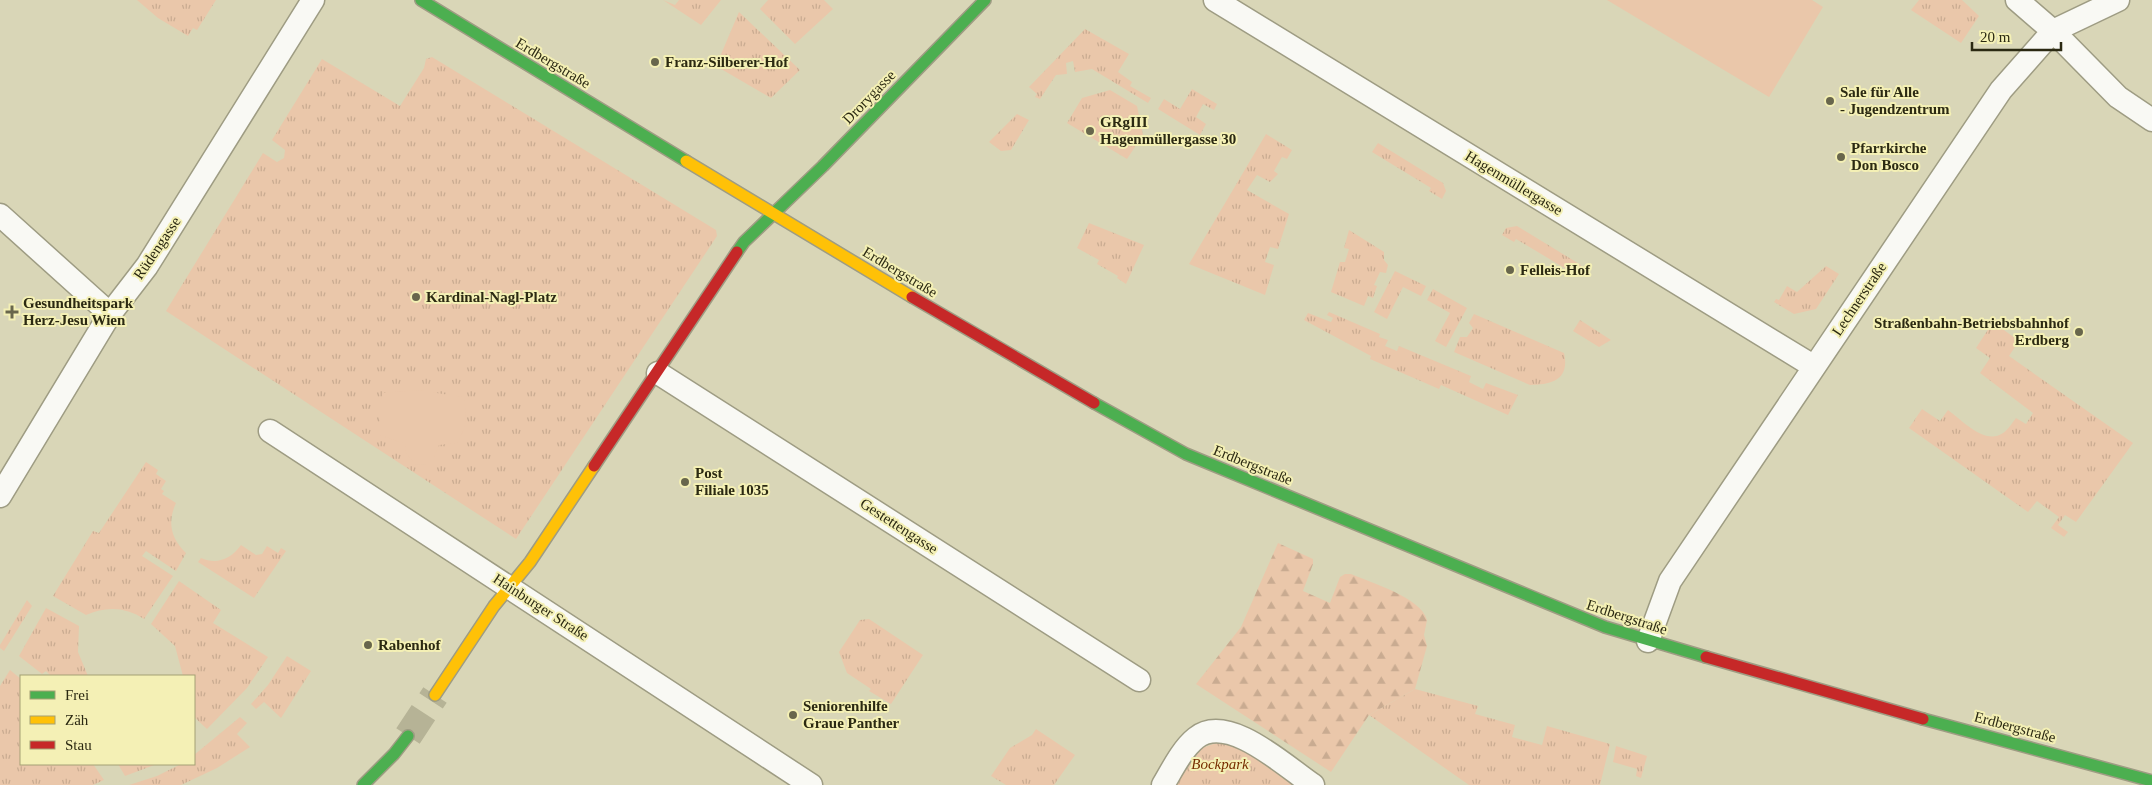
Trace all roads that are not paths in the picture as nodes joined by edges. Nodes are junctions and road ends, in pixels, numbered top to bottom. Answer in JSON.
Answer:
{"nodes":[{"id":1,"x":313,"y":0,"type":"edge"},
{"id":2,"x":421,"y":0,"type":"edge"},
{"id":3,"x":985,"y":0,"type":"edge"},
{"id":4,"x":1215,"y":0,"type":"edge"},
{"id":5,"x":2017,"y":0,"type":"edge"},
{"id":6,"x":2118,"y":0,"type":"edge"},
{"id":7,"x":2053,"y":31,"type":"junction"},
{"id":8,"x":2152,"y":120,"type":"edge"},
{"id":9,"x":773,"y":214,"type":"junction"},
{"id":10,"x":0,"y":216,"type":"edge"},
{"id":11,"x":110,"y":314,"type":"junction"},
{"id":12,"x":1813,"y":366,"type":"junction"},
{"id":13,"x":658,"y":373,"type":"junction"},
{"id":14,"x":270,"y":431,"type":"dead end"},
{"id":15,"x":0,"y":496,"type":"edge"},
{"id":16,"x":510,"y":587,"type":"junction"},
{"id":17,"x":1648,"y":641,"type":"junction"},
{"id":18,"x":1139,"y":680,"type":"dead end"},
{"id":19,"x":435,"y":695,"type":"tunnel mouth"},
{"id":20,"x":408,"y":736,"type":"tunnel mouth"},
{"id":21,"x":2152,"y":781,"type":"edge"},
{"id":22,"x":363,"y":785,"type":"edge"},
{"id":23,"x":811,"y":785,"type":"edge"},
{"id":24,"x":1162,"y":785,"type":"edge"},
{"id":25,"x":1313,"y":785,"type":"edge"}],
"edges":[{"from":1,"to":11,"type":"street","name":"Rüdengasse"},
{"from":2,"to":9,"type":"street","name":"Erdbergstraße"},
{"from":3,"to":9,"type":"street","name":"Drorygasse"},
{"from":4,"to":12,"type":"street","name":"Hagenmüllergasse"},
{"from":5,"to":7,"type":"street"},
{"from":6,"to":7,"type":"street","name":"Lechnerstraße"},
{"from":7,"to":8,"type":"street"},
{"from":7,"to":12,"type":"street","name":"Lechnerstraße"},
{"from":9,"to":13,"type":"street"},
{"from":9,"to":17,"type":"street","name":"Erdbergstraße"},
{"from":10,"to":11,"type":"street"},
{"from":11,"to":15,"type":"street","name":"Rüdengasse"},
{"from":12,"to":17,"type":"street","name":"Lechnerstraße"},
{"from":13,"to":16,"type":"street"},
{"from":13,"to":18,"type":"street","name":"Gestettengasse"},
{"from":14,"to":16,"type":"street","name":"Hainburger Straße"},
{"from":16,"to":19,"type":"street"},
{"from":16,"to":23,"type":"street","name":"Hainburger Straße"},
{"from":17,"to":21,"type":"street","name":"Erdbergstraße"},
{"from":20,"to":22,"type":"street"},
{"from":24,"to":25,"type":"street"}]}
